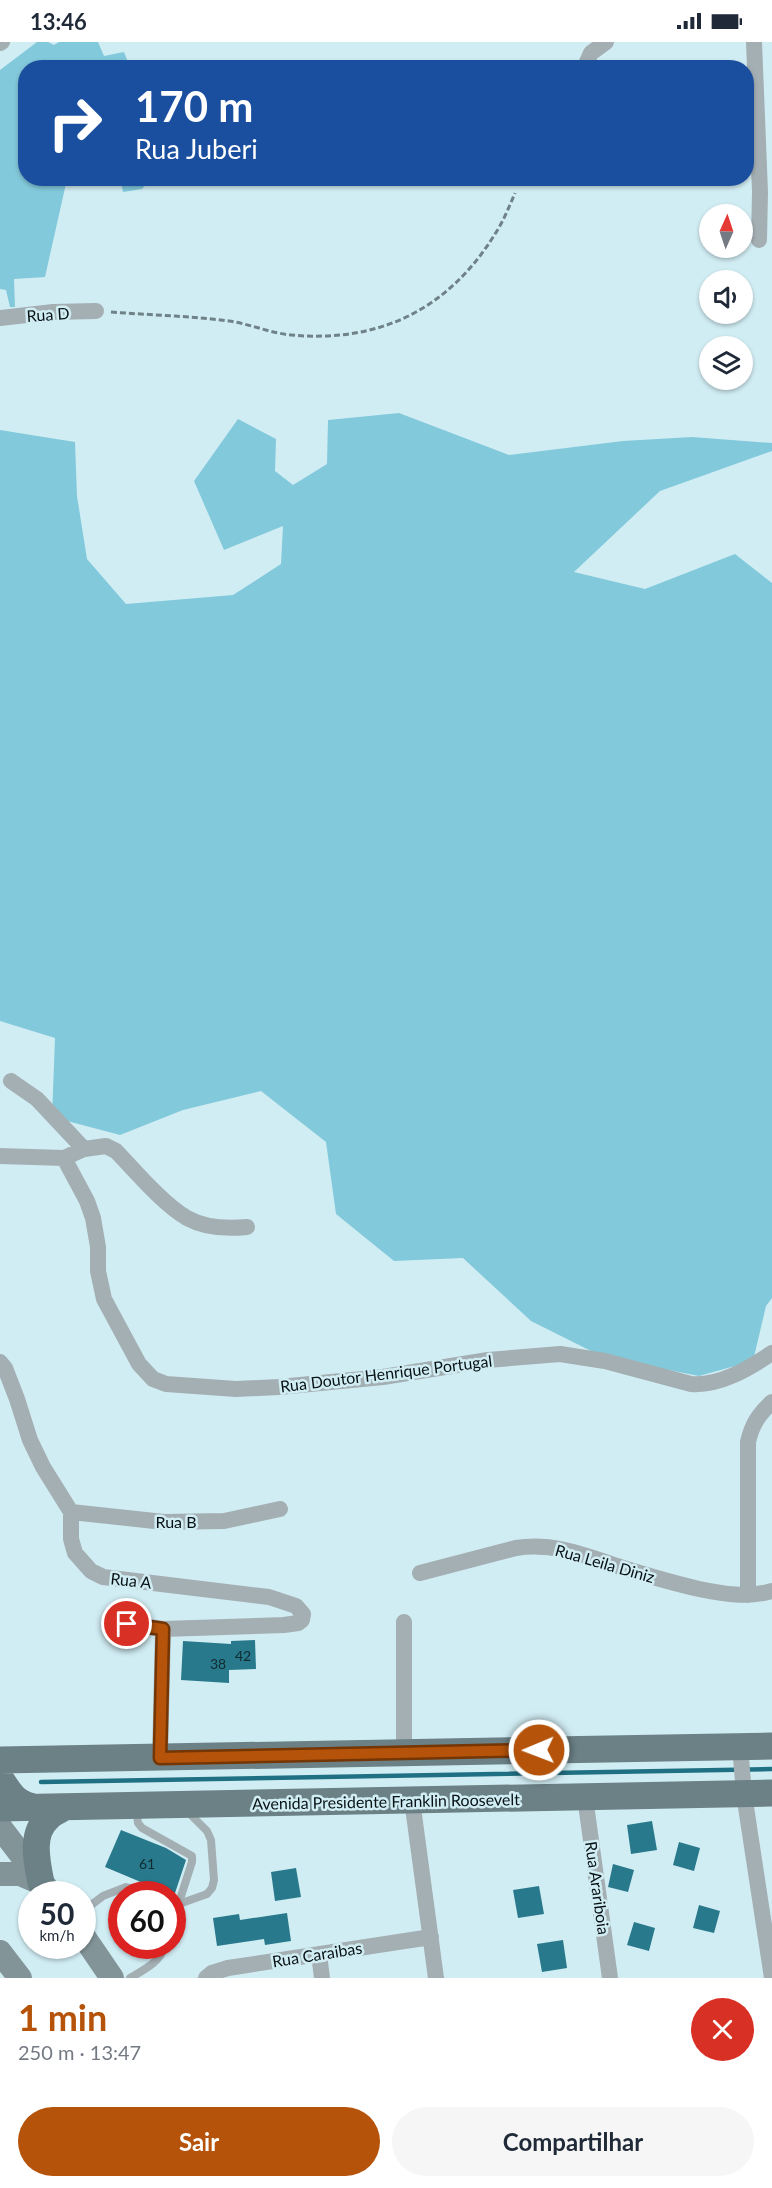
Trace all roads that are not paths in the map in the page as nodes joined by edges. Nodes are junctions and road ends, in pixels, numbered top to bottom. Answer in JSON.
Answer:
{"nodes":[{"id":1,"x":606,"y":42,"type":"edge"},
{"id":2,"x":754,"y":42,"type":"edge"},
{"id":3,"x":588,"y":60,"type":"edge"},
{"id":4,"x":759,"y":240,"type":"dead end"},
{"id":5,"x":96,"y":311,"type":"road end"},
{"id":6,"x":0,"y":318,"type":"edge"},
{"id":7,"x":11,"y":1081,"type":"dead end"},
{"id":8,"x":84,"y":1149,"type":"junction"},
{"id":9,"x":0,"y":1156,"type":"edge"},
{"id":10,"x":64,"y":1158,"type":"junction"},
{"id":11,"x":247,"y":1227,"type":"dead end"},
{"id":12,"x":772,"y":1353,"type":"edge"},
{"id":13,"x":0,"y":1362,"type":"edge"},
{"id":14,"x":772,"y":1402,"type":"edge"},
{"id":15,"x":280,"y":1509,"type":"dead end"},
{"id":16,"x":71,"y":1512,"type":"junction"},
{"id":17,"x":420,"y":1573,"type":"dead end"},
{"id":18,"x":772,"y":1591,"type":"edge"},
{"id":19,"x":748,"y":1595,"type":"junction"},
{"id":20,"x":404,"y":1622,"type":"dead end"},
{"id":21,"x":127,"y":1624,"type":"dead end"},
{"id":22,"x":163,"y":1629,"type":"junction"},
{"id":23,"x":772,"y":1746,"type":"edge"},
{"id":24,"x":404,"y":1753,"type":"junction"},
{"id":25,"x":160,"y":1758,"type":"junction"},
{"id":26,"x":4,"y":1766,"type":"edge"},
{"id":27,"x":742,"y":1770,"type":"junction"},
{"id":28,"x":772,"y":1793,"type":"edge"},
{"id":29,"x":585,"y":1797,"type":"junction"},
{"id":30,"x":412,"y":1800,"type":"junction"},
{"id":31,"x":180,"y":1805,"type":"junction"},
{"id":32,"x":136,"y":1806,"type":"junction"},
{"id":33,"x":0,"y":1808,"type":"edge"},
{"id":34,"x":52,"y":1808,"type":"junction"},
{"id":35,"x":0,"y":1827,"type":"edge"},
{"id":36,"x":0,"y":1874,"type":"edge"},
{"id":37,"x":32,"y":1881,"type":"edge"},
{"id":38,"x":40,"y":1881,"type":"edge"},
{"id":39,"x":43,"y":1881,"type":"edge"},
{"id":40,"x":185,"y":1881,"type":"edge"},
{"id":41,"x":186,"y":1900,"type":"edge"},
{"id":42,"x":430,"y":1937,"type":"junction"},
{"id":43,"x":0,"y":1952,"type":"edge"},
{"id":44,"x":319,"y":1954,"type":"junction"},
{"id":45,"x":96,"y":1955,"type":"edge"},
{"id":46,"x":158,"y":1959,"type":"edge"},
{"id":47,"x":20,"y":1978,"type":"edge"},
{"id":48,"x":112,"y":1978,"type":"edge"},
{"id":49,"x":130,"y":1978,"type":"edge"},
{"id":50,"x":206,"y":1978,"type":"edge"},
{"id":51,"x":322,"y":1978,"type":"edge"},
{"id":52,"x":436,"y":1978,"type":"edge"},
{"id":53,"x":610,"y":1978,"type":"edge"},
{"id":54,"x":772,"y":1978,"type":"edge"}],
"edges":[{"from":1,"to":3,"type":"street"},
{"from":2,"to":4,"type":"street"},
{"from":5,"to":6,"type":"street","name":"Rua D"},
{"from":7,"to":8,"type":"street"},
{"from":8,"to":10,"type":"street"},
{"from":8,"to":11,"type":"street"},
{"from":9,"to":10,"type":"street"},
{"from":10,"to":12,"type":"street","name":"Rua Doutor Henrique Portugal"},
{"from":13,"to":16,"type":"street"},
{"from":14,"to":19,"type":"street"},
{"from":15,"to":16,"type":"street","name":"Rua B"},
{"from":16,"to":22,"type":"street","name":"Rua A"},
{"from":17,"to":19,"type":"street","name":"Rua Leila Diniz"},
{"from":18,"to":19,"type":"street","name":"Rua Leila Diniz"},
{"from":20,"to":24,"type":"street"},
{"from":21,"to":22,"type":"street"},
{"from":22,"to":25,"type":"street"},
{"from":23,"to":27,"type":"main road","name":"Avenida Presidente Franklin Roosevelt"},
{"from":24,"to":25,"type":"main road","name":"Avenida Presidente Franklin Roosevelt"},
{"from":24,"to":27,"type":"main road","name":"Avenida Presidente Franklin Roosevelt"},
{"from":25,"to":26,"type":"main road","name":"Avenida Presidente Franklin Roosevelt"},
{"from":26,"to":34,"type":"main road"},
{"from":27,"to":28,"type":"main road","name":"Avenida Presidente Franklin Roosevelt"},
{"from":27,"to":29,"type":"main road","name":"Avenida Presidente Franklin Roosevelt"},
{"from":27,"to":54,"type":"street"},
{"from":29,"to":30,"type":"main road","name":"Avenida Presidente Franklin Roosevelt"},
{"from":29,"to":53,"type":"street","name":"Rua Arariboia"},
{"from":30,"to":31,"type":"main road","name":"Avenida Presidente Franklin Roosevelt"},
{"from":30,"to":42,"type":"street"},
{"from":31,"to":32,"type":"main road","name":"Avenida Presidente Franklin Roosevelt"},
{"from":31,"to":41,"type":"lane"},
{"from":32,"to":34,"type":"main road","name":"Avenida Presidente Franklin Roosevelt"},
{"from":32,"to":40,"type":"lane"},
{"from":33,"to":34,"type":"main road","name":"Avenida Presidente Franklin Roosevelt"},
{"from":34,"to":39,"type":"main road"},
{"from":35,"to":38,"type":"main road"},
{"from":36,"to":37,"type":"main road"},
{"from":42,"to":44,"type":"street","name":"Rua Caraibas"},
{"from":42,"to":52,"type":"street"},
{"from":43,"to":47,"type":"main road"},
{"from":44,"to":50,"type":"street","name":"Rua Caraibas"},
{"from":44,"to":51,"type":"street"},
{"from":45,"to":48,"type":"main road"},
{"from":46,"to":49,"type":"lane"}]}
